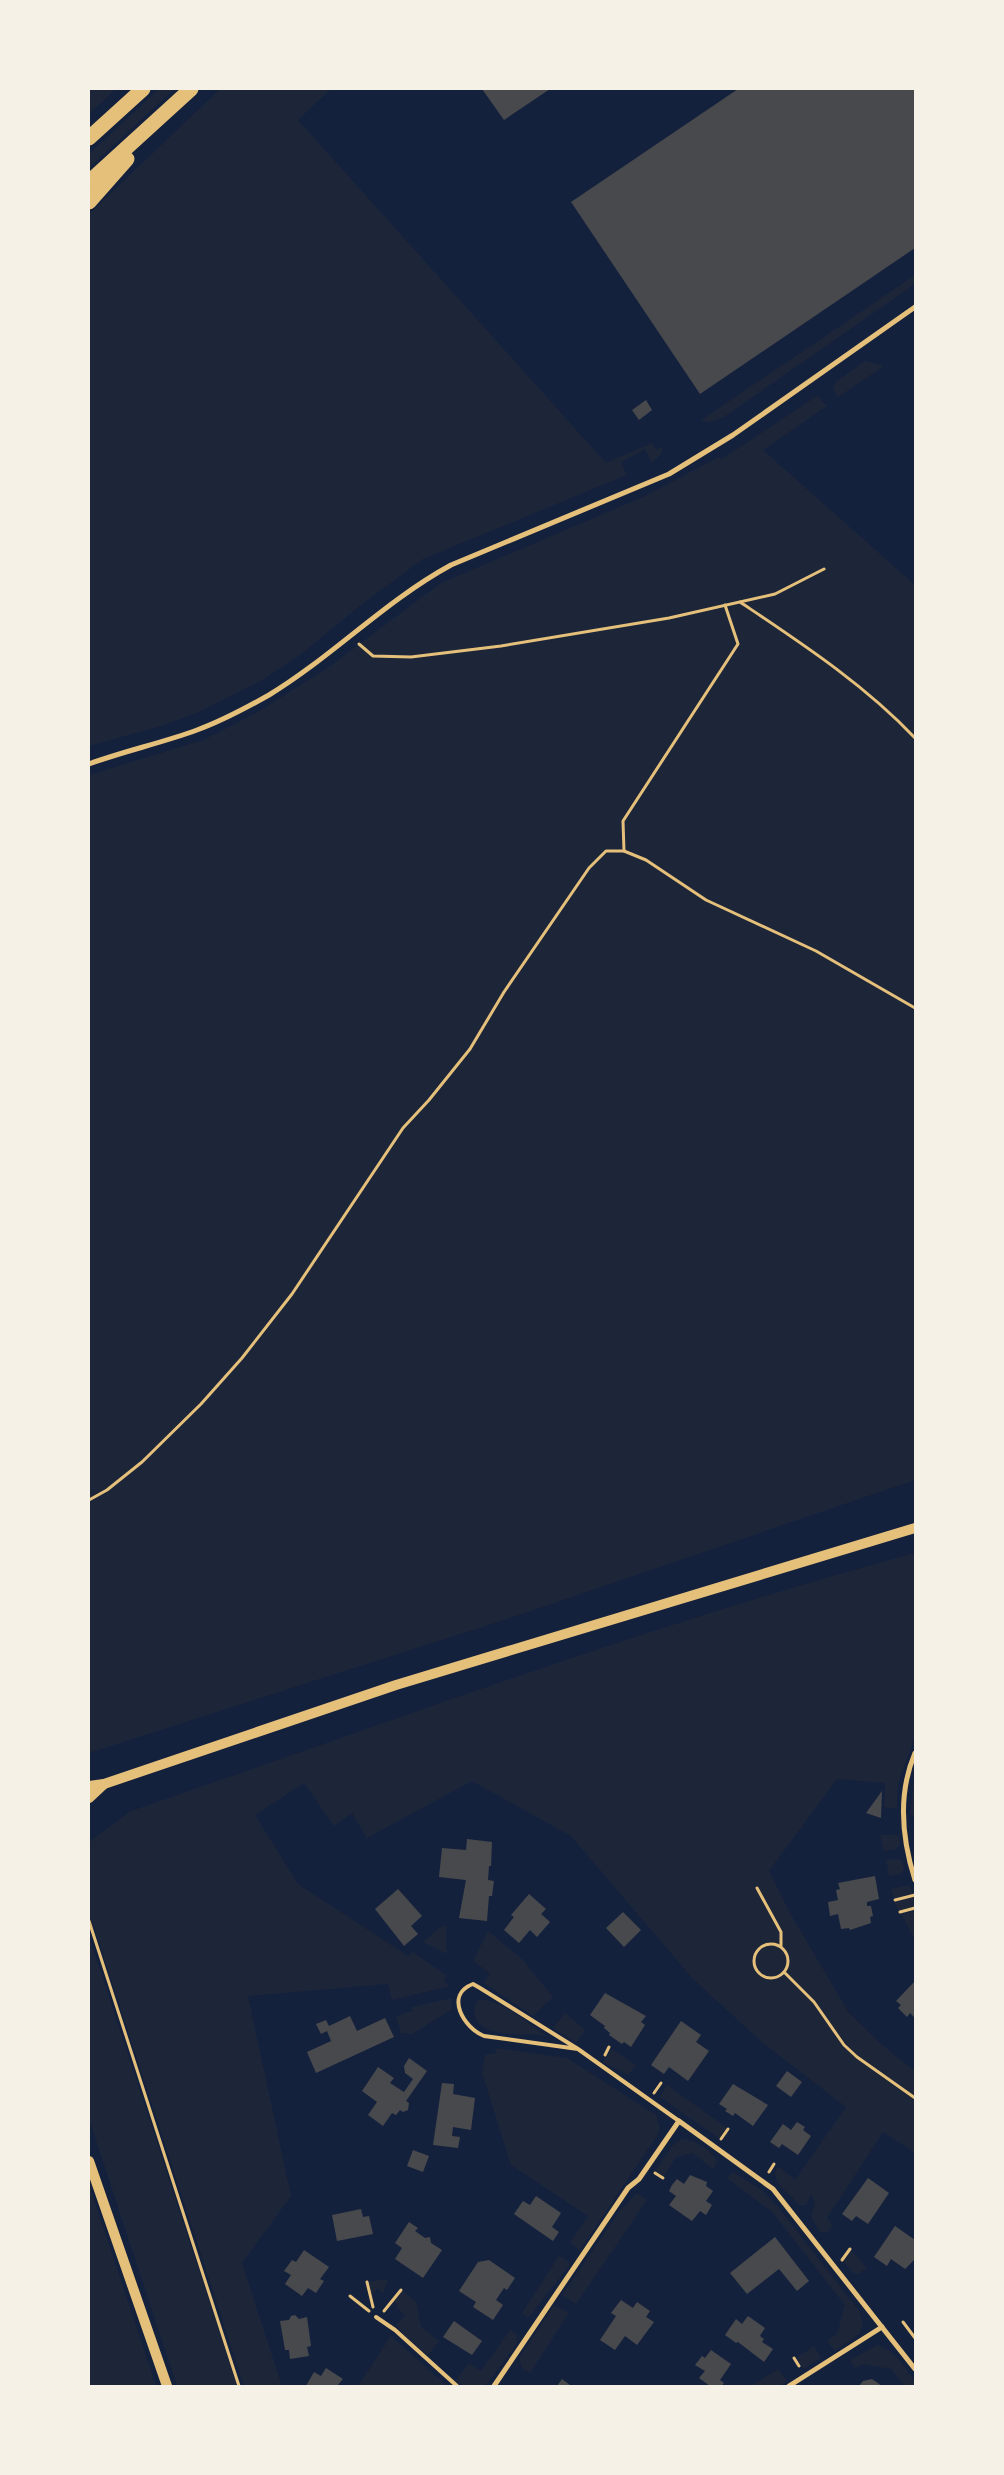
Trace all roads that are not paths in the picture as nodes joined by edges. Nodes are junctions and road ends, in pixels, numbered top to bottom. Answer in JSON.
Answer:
{"nodes":[{"id":1,"x":143,"y":89,"type":"edge"},
{"id":2,"x":191,"y":89,"type":"edge"},
{"id":3,"x":177,"y":102,"type":"junction"},
{"id":4,"x":89,"y":138,"type":"edge"},
{"id":5,"x":89,"y":182,"type":"edge"},
{"id":6,"x":89,"y":202,"type":"edge"},
{"id":7,"x":915,"y":307,"type":"edge"},
{"id":8,"x":89,"y":764,"type":"edge"},
{"id":9,"x":915,"y":1528,"type":"edge"},
{"id":10,"x":915,"y":1752,"type":"edge"},
{"id":11,"x":104,"y":1784,"type":"junction"},
{"id":12,"x":89,"y":1786,"type":"edge"},
{"id":13,"x":89,"y":1798,"type":"edge"},
{"id":14,"x":915,"y":1880,"type":"edge"},
{"id":15,"x":578,"y":2049,"type":"junction"},
{"id":16,"x":680,"y":2121,"type":"junction"},
{"id":17,"x":89,"y":2161,"type":"edge"},
{"id":18,"x":377,"y":2318,"type":"road end"},
{"id":19,"x":882,"y":2327,"type":"junction"},
{"id":20,"x":915,"y":2369,"type":"edge"},
{"id":21,"x":166,"y":2386,"type":"edge"},
{"id":22,"x":457,"y":2386,"type":"edge"},
{"id":23,"x":494,"y":2386,"type":"edge"},
{"id":24,"x":789,"y":2386,"type":"edge"}],
"edges":[{"from":1,"to":4,"type":"highway"},
{"from":2,"to":3,"type":"highway"},
{"from":3,"to":5,"type":"highway"},
{"from":3,"to":6,"type":"highway"},
{"from":7,"to":8,"type":"street"},
{"from":9,"to":11,"type":"main road"},
{"from":10,"to":14,"type":"street"},
{"from":11,"to":12,"type":"main road"},
{"from":11,"to":13,"type":"main road"},
{"from":15,"to":15,"type":"lane"},
{"from":15,"to":16,"type":"lane"},
{"from":16,"to":19,"type":"street"},
{"from":16,"to":23,"type":"street"},
{"from":17,"to":21,"type":"main road"},
{"from":18,"to":22,"type":"lane"},
{"from":19,"to":20,"type":"street"},
{"from":19,"to":24,"type":"street"}]}
